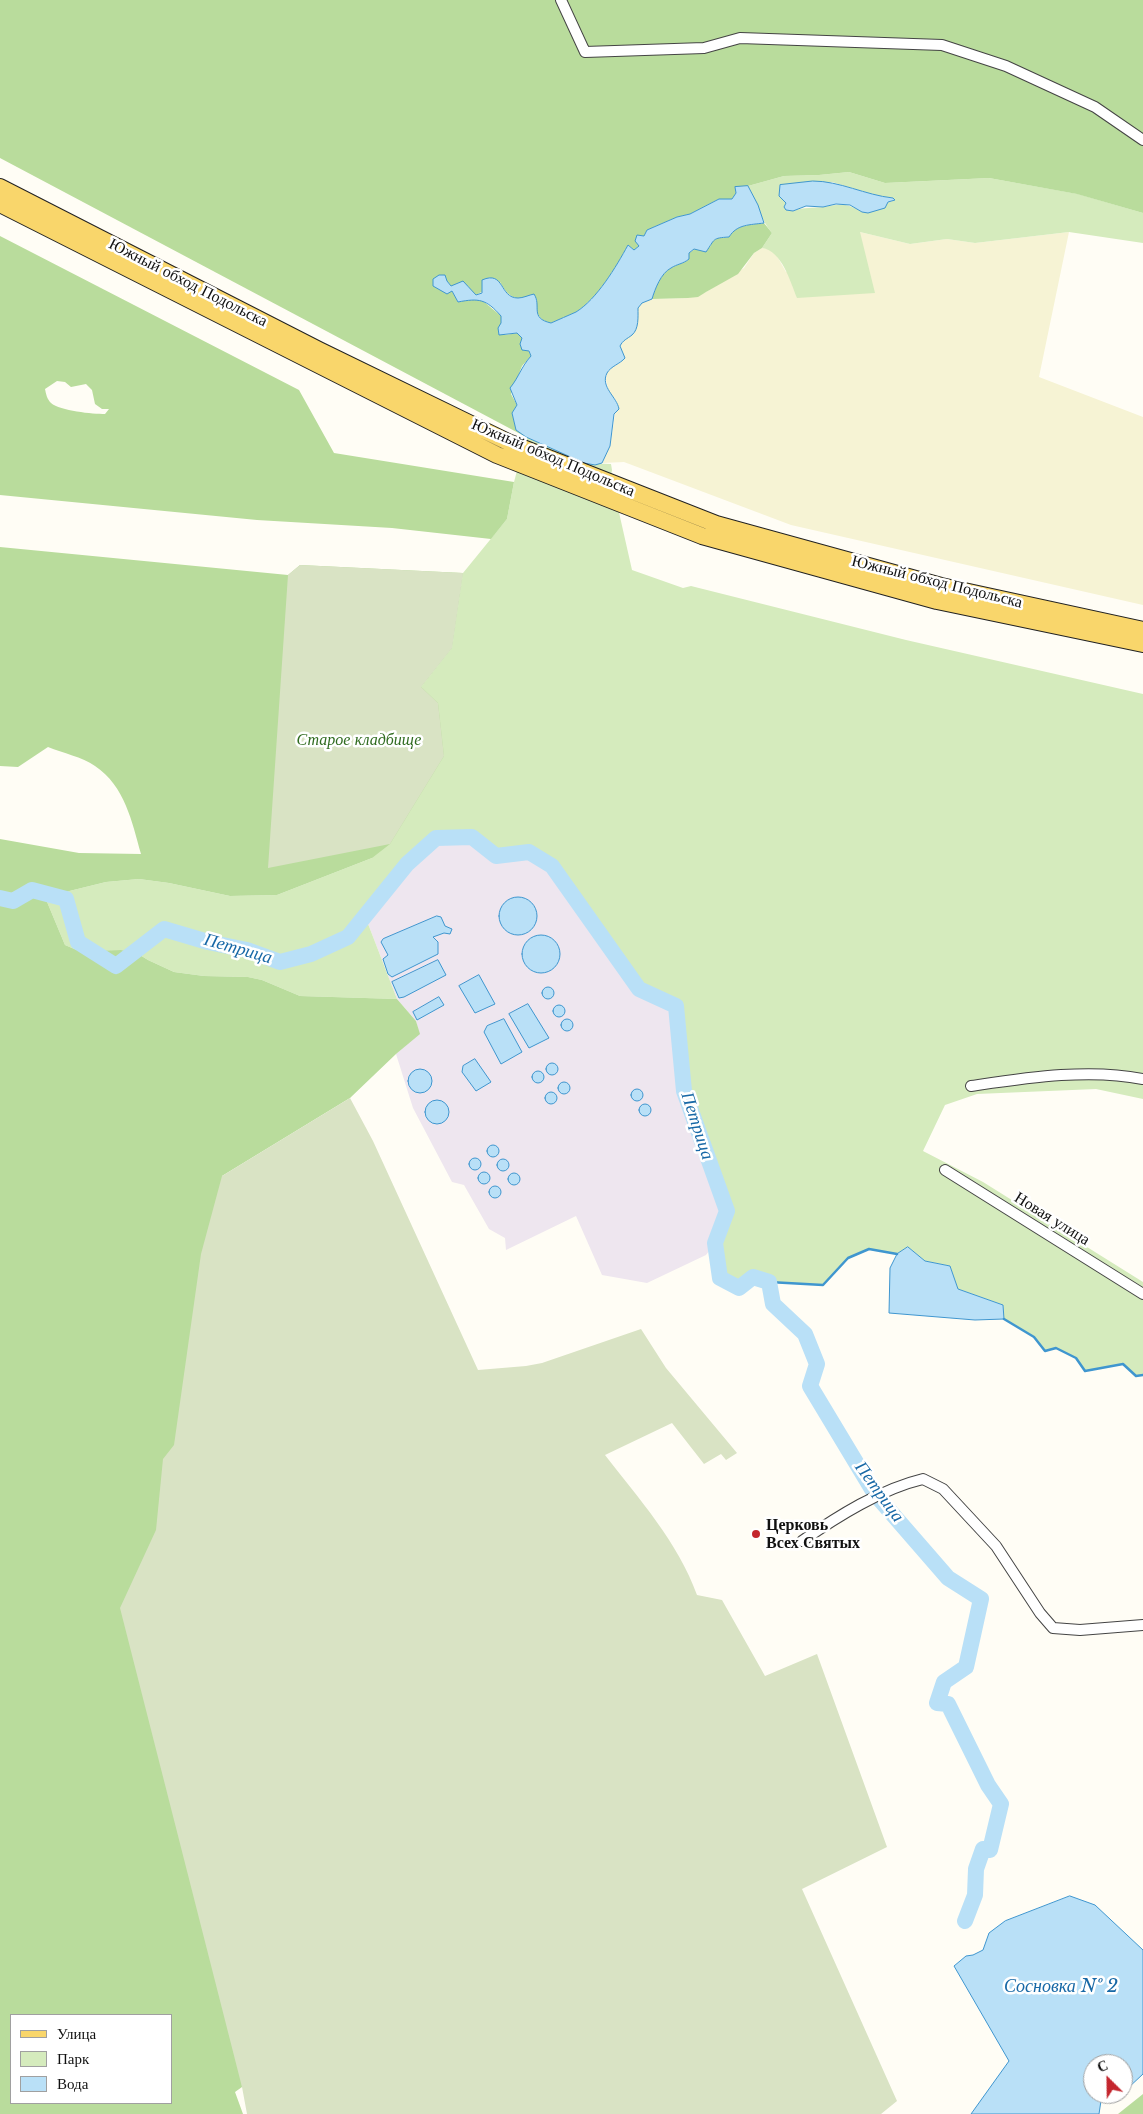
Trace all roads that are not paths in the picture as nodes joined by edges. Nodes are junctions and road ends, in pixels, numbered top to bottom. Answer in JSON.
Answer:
{"nodes":[{"id":1,"x":561,"y":0,"type":"edge"},
{"id":2,"x":1143,"y":140,"type":"edge"},
{"id":3,"x":0,"y":187,"type":"edge"},
{"id":4,"x":0,"y":204,"type":"edge"},
{"id":5,"x":1143,"y":630,"type":"edge"},
{"id":6,"x":1143,"y":644,"type":"edge"},
{"id":7,"x":1143,"y":1079,"type":"edge"},
{"id":8,"x":970,"y":1086,"type":"dead end"},
{"id":9,"x":945,"y":1170,"type":"dead end"},
{"id":10,"x":1143,"y":1294,"type":"edge"},
{"id":11,"x":802,"y":1541,"type":"dead end"},
{"id":12,"x":1143,"y":1625,"type":"edge"}],
"edges":[{"from":1,"to":2,"type":"street"},
{"from":3,"to":5,"type":"main road","name":"Южный обход Подольска"},
{"from":4,"to":6,"type":"main road","name":"Южный обход Подольска"},
{"from":7,"to":8,"type":"street"},
{"from":9,"to":10,"type":"street","name":"Новая улица"},
{"from":11,"to":12,"type":"street"}]}
